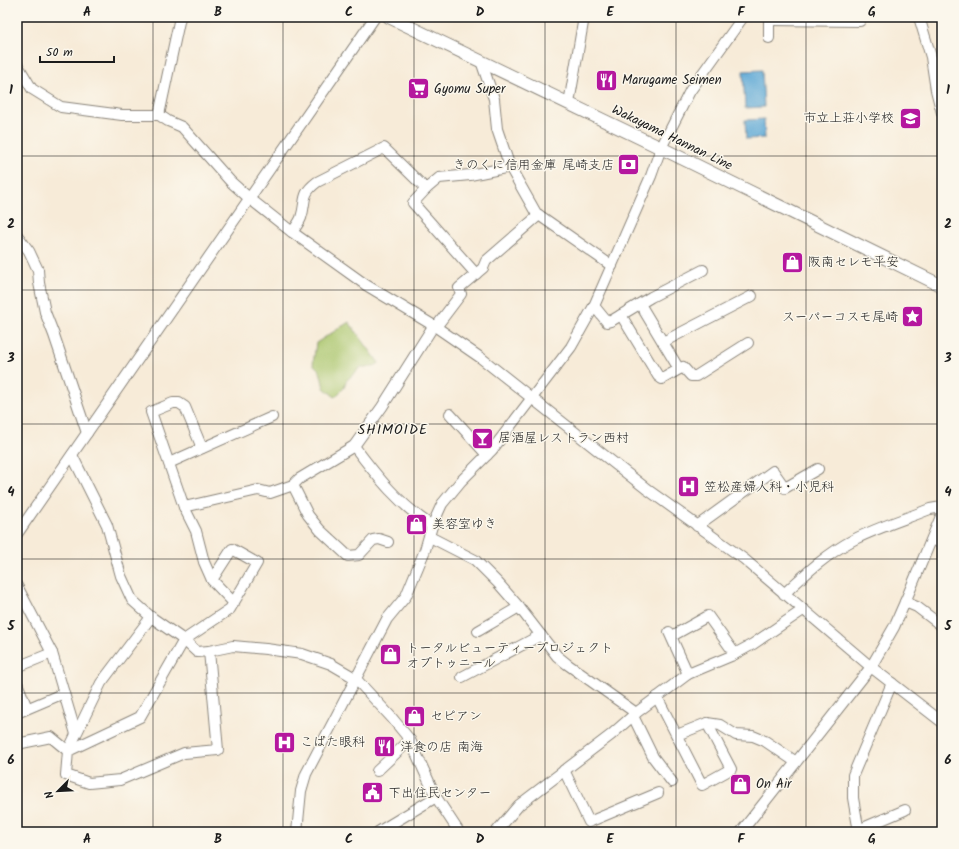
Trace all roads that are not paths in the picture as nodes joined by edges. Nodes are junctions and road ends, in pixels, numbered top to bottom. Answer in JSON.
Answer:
{"nodes":[{"id":1,"x":180,"y":17,"type":"edge"},
{"id":2,"x":375,"y":17,"type":"edge"},
{"id":3,"x":389,"y":17,"type":"edge"},
{"id":4,"x":584,"y":17,"type":"edge"},
{"id":5,"x":743,"y":17,"type":"edge"},
{"id":6,"x":919,"y":17,"type":"edge"},
{"id":7,"x":769,"y":19,"type":"edge"},
{"id":8,"x":860,"y":22,"type":"dead end"},
{"id":9,"x":769,"y":38,"type":"dead end"},
{"id":10,"x":481,"y":61,"type":"junction"},
{"id":11,"x":17,"y":64,"type":"edge"},
{"id":12,"x":569,"y":103,"type":"junction"},
{"id":13,"x":942,"y":113,"type":"edge"},
{"id":14,"x":159,"y":115,"type":"junction"},
{"id":15,"x":661,"y":148,"type":"junction"},
{"id":16,"x":510,"y":167,"type":"junction"},
{"id":17,"x":426,"y":189,"type":"junction"},
{"id":18,"x":249,"y":198,"type":"junction"},
{"id":19,"x":539,"y":215,"type":"junction"},
{"id":20,"x":292,"y":232,"type":"junction"},
{"id":21,"x":17,"y":235,"type":"edge"},
{"id":22,"x":612,"y":266,"type":"junction"},
{"id":23,"x":703,"y":270,"type":"dead end"},
{"id":24,"x":476,"y":274,"type":"junction"},
{"id":25,"x":942,"y":286,"type":"edge"},
{"id":26,"x":752,"y":296,"type":"dead end"},
{"id":27,"x":640,"y":304,"type":"junction"},
{"id":28,"x":594,"y":306,"type":"junction"},
{"id":29,"x":621,"y":315,"type":"junction"},
{"id":30,"x":435,"y":326,"type":"junction"},
{"id":31,"x":663,"y":342,"type":"junction"},
{"id":32,"x":748,"y":343,"type":"dead end"},
{"id":33,"x":679,"y":369,"type":"junction"},
{"id":34,"x":532,"y":397,"type":"junction"},
{"id":35,"x":450,"y":414,"type":"dead end"},
{"id":36,"x":272,"y":417,"type":"dead end"},
{"id":37,"x":87,"y":433,"type":"junction"},
{"id":38,"x":354,"y":446,"type":"junction"},
{"id":39,"x":202,"y":448,"type":"junction"},
{"id":40,"x":72,"y":455,"type":"junction"},
{"id":41,"x":487,"y":455,"type":"junction"},
{"id":42,"x":169,"y":463,"type":"junction"},
{"id":43,"x":818,"y":469,"type":"dead end"},
{"id":44,"x":293,"y":485,"type":"junction"},
{"id":45,"x":184,"y":507,"type":"junction"},
{"id":46,"x":942,"y":507,"type":"edge"},
{"id":47,"x":942,"y":514,"type":"edge"},
{"id":48,"x":432,"y":526,"type":"junction"},
{"id":49,"x":697,"y":526,"type":"junction"},
{"id":50,"x":17,"y":534,"type":"edge"},
{"id":51,"x":430,"y":537,"type":"junction"},
{"id":52,"x":932,"y":538,"type":"junction"},
{"id":53,"x":388,"y":542,"type":"dead end"},
{"id":54,"x":942,"y":545,"type":"edge"},
{"id":55,"x":212,"y":580,"type":"junction"},
{"id":56,"x":17,"y":586,"type":"edge"},
{"id":57,"x":784,"y":594,"type":"junction"},
{"id":58,"x":906,"y":602,"type":"junction"},
{"id":59,"x":234,"y":603,"type":"junction"},
{"id":60,"x":519,"y":607,"type":"junction"},
{"id":61,"x":803,"y":610,"type":"junction"},
{"id":62,"x":151,"y":616,"type":"junction"},
{"id":63,"x":942,"y":626,"type":"edge"},
{"id":64,"x":478,"y":631,"type":"dead end"},
{"id":65,"x":541,"y":635,"type":"junction"},
{"id":66,"x":184,"y":640,"type":"junction"},
{"id":67,"x":209,"y":651,"type":"junction"},
{"id":68,"x":52,"y":653,"type":"junction"},
{"id":69,"x":735,"y":654,"type":"junction"},
{"id":70,"x":17,"y":667,"type":"edge"},
{"id":71,"x":871,"y":668,"type":"junction"},
{"id":72,"x":688,"y":674,"type":"junction"},
{"id":73,"x":462,"y":677,"type":"dead end"},
{"id":74,"x":355,"y":678,"type":"junction"},
{"id":75,"x":17,"y":683,"type":"edge"},
{"id":76,"x":892,"y":683,"type":"junction"},
{"id":77,"x":64,"y":693,"type":"junction"},
{"id":78,"x":657,"y":697,"type":"junction"},
{"id":79,"x":27,"y":708,"type":"junction"},
{"id":80,"x":17,"y":713,"type":"edge"},
{"id":81,"x":634,"y":715,"type":"junction"},
{"id":82,"x":942,"y":722,"type":"edge"},
{"id":83,"x":707,"y":723,"type":"junction"},
{"id":84,"x":76,"y":734,"type":"junction"},
{"id":85,"x":677,"y":735,"type":"junction"},
{"id":86,"x":410,"y":740,"type":"junction"},
{"id":87,"x":17,"y":744,"type":"edge"},
{"id":88,"x":68,"y":751,"type":"junction"},
{"id":89,"x":796,"y":762,"type":"junction"},
{"id":90,"x":564,"y":770,"type":"junction"},
{"id":91,"x":377,"y":771,"type":"dead end"},
{"id":92,"x":672,"y":782,"type":"dead end"},
{"id":93,"x":658,"y":793,"type":"dead end"},
{"id":94,"x":436,"y":797,"type":"junction"},
{"id":95,"x":905,"y":810,"type":"dead end"},
{"id":96,"x":859,"y":831,"type":"edge"},
{"id":97,"x":297,"y":832,"type":"edge"},
{"id":98,"x":378,"y":832,"type":"edge"},
{"id":99,"x":459,"y":832,"type":"edge"},
{"id":100,"x":496,"y":832,"type":"edge"},
{"id":101,"x":740,"y":832,"type":"edge"}],
"edges":[{"from":1,"to":14,"type":"street"},
{"from":2,"to":18,"type":"street"},
{"from":3,"to":10,"type":"main road","name":"Wakayama Hannan Line"},
{"from":4,"to":12,"type":"street"},
{"from":5,"to":15,"type":"street"},
{"from":6,"to":13,"type":"street"},
{"from":7,"to":8,"type":"street"},
{"from":7,"to":9,"type":"street"},
{"from":10,"to":12,"type":"main road","name":"Wakayama Hannan Line"},
{"from":10,"to":16,"type":"street"},
{"from":11,"to":14,"type":"street"},
{"from":12,"to":15,"type":"main road","name":"Wakayama Hannan Line"},
{"from":14,"to":18,"type":"street"},
{"from":15,"to":22,"type":"street"},
{"from":15,"to":25,"type":"main road","name":"Wakayama Hannan Line"},
{"from":16,"to":17,"type":"street"},
{"from":16,"to":19,"type":"street"},
{"from":17,"to":20,"type":"street"},
{"from":17,"to":24,"type":"street"},
{"from":18,"to":20,"type":"street"},
{"from":18,"to":37,"type":"street"},
{"from":19,"to":22,"type":"street"},
{"from":19,"to":24,"type":"street"},
{"from":20,"to":30,"type":"street"},
{"from":21,"to":37,"type":"street"},
{"from":22,"to":28,"type":"street"},
{"from":23,"to":27,"type":"street"},
{"from":24,"to":30,"type":"street"},
{"from":26,"to":31,"type":"street"},
{"from":27,"to":29,"type":"street"},
{"from":27,"to":31,"type":"street"},
{"from":28,"to":29,"type":"street"},
{"from":28,"to":34,"type":"street"},
{"from":29,"to":33,"type":"street"},
{"from":30,"to":34,"type":"street"},
{"from":30,"to":38,"type":"street"},
{"from":31,"to":33,"type":"street"},
{"from":32,"to":33,"type":"street"},
{"from":34,"to":41,"type":"street"},
{"from":34,"to":49,"type":"street"},
{"from":35,"to":41,"type":"street"},
{"from":36,"to":39,"type":"street"},
{"from":37,"to":40,"type":"street"},
{"from":38,"to":44,"type":"street"},
{"from":38,"to":48,"type":"street"},
{"from":39,"to":42,"type":"street"},
{"from":39,"to":42,"type":"street"},
{"from":40,"to":50,"type":"street"},
{"from":40,"to":62,"type":"street"},
{"from":41,"to":48,"type":"street"},
{"from":42,"to":45,"type":"street"},
{"from":43,"to":49,"type":"street"},
{"from":44,"to":45,"type":"street"},
{"from":44,"to":53,"type":"street"},
{"from":45,"to":55,"type":"street"},
{"from":46,"to":57,"type":"street"},
{"from":47,"to":52,"type":"street"},
{"from":48,"to":51,"type":"street"},
{"from":49,"to":57,"type":"street"},
{"from":51,"to":60,"type":"street"},
{"from":51,"to":74,"type":"street"},
{"from":52,"to":54,"type":"street"},
{"from":52,"to":58,"type":"street"},
{"from":55,"to":59,"type":"street"},
{"from":55,"to":59,"type":"street"},
{"from":56,"to":68,"type":"street"},
{"from":57,"to":61,"type":"street"},
{"from":58,"to":63,"type":"street"},
{"from":58,"to":71,"type":"street"},
{"from":59,"to":66,"type":"street"},
{"from":60,"to":64,"type":"street"},
{"from":60,"to":65,"type":"street"},
{"from":61,"to":69,"type":"street"},
{"from":61,"to":71,"type":"street"},
{"from":62,"to":66,"type":"street"},
{"from":62,"to":84,"type":"street"},
{"from":65,"to":73,"type":"street"},
{"from":65,"to":81,"type":"street"},
{"from":66,"to":67,"type":"street"},
{"from":66,"to":88,"type":"street"},
{"from":67,"to":74,"type":"street"},
{"from":67,"to":88,"type":"street"},
{"from":68,"to":70,"type":"street"},
{"from":68,"to":77,"type":"street"},
{"from":69,"to":72,"type":"street"},
{"from":69,"to":72,"type":"street"},
{"from":71,"to":76,"type":"street"},
{"from":71,"to":89,"type":"street"},
{"from":72,"to":78,"type":"street"},
{"from":74,"to":86,"type":"street"},
{"from":74,"to":97,"type":"street"},
{"from":75,"to":79,"type":"street"},
{"from":76,"to":82,"type":"street"},
{"from":76,"to":96,"type":"street"},
{"from":77,"to":79,"type":"street"},
{"from":77,"to":84,"type":"street"},
{"from":78,"to":81,"type":"street"},
{"from":78,"to":85,"type":"street"},
{"from":79,"to":80,"type":"street"},
{"from":81,"to":90,"type":"street"},
{"from":81,"to":92,"type":"street"},
{"from":83,"to":85,"type":"street"},
{"from":83,"to":85,"type":"street"},
{"from":83,"to":89,"type":"street"},
{"from":84,"to":88,"type":"street"},
{"from":86,"to":91,"type":"street"},
{"from":86,"to":94,"type":"street"},
{"from":87,"to":88,"type":"street"},
{"from":89,"to":101,"type":"street"},
{"from":90,"to":93,"type":"street"},
{"from":90,"to":100,"type":"street"},
{"from":94,"to":98,"type":"street"},
{"from":94,"to":99,"type":"street"},
{"from":95,"to":96,"type":"street"}]}
